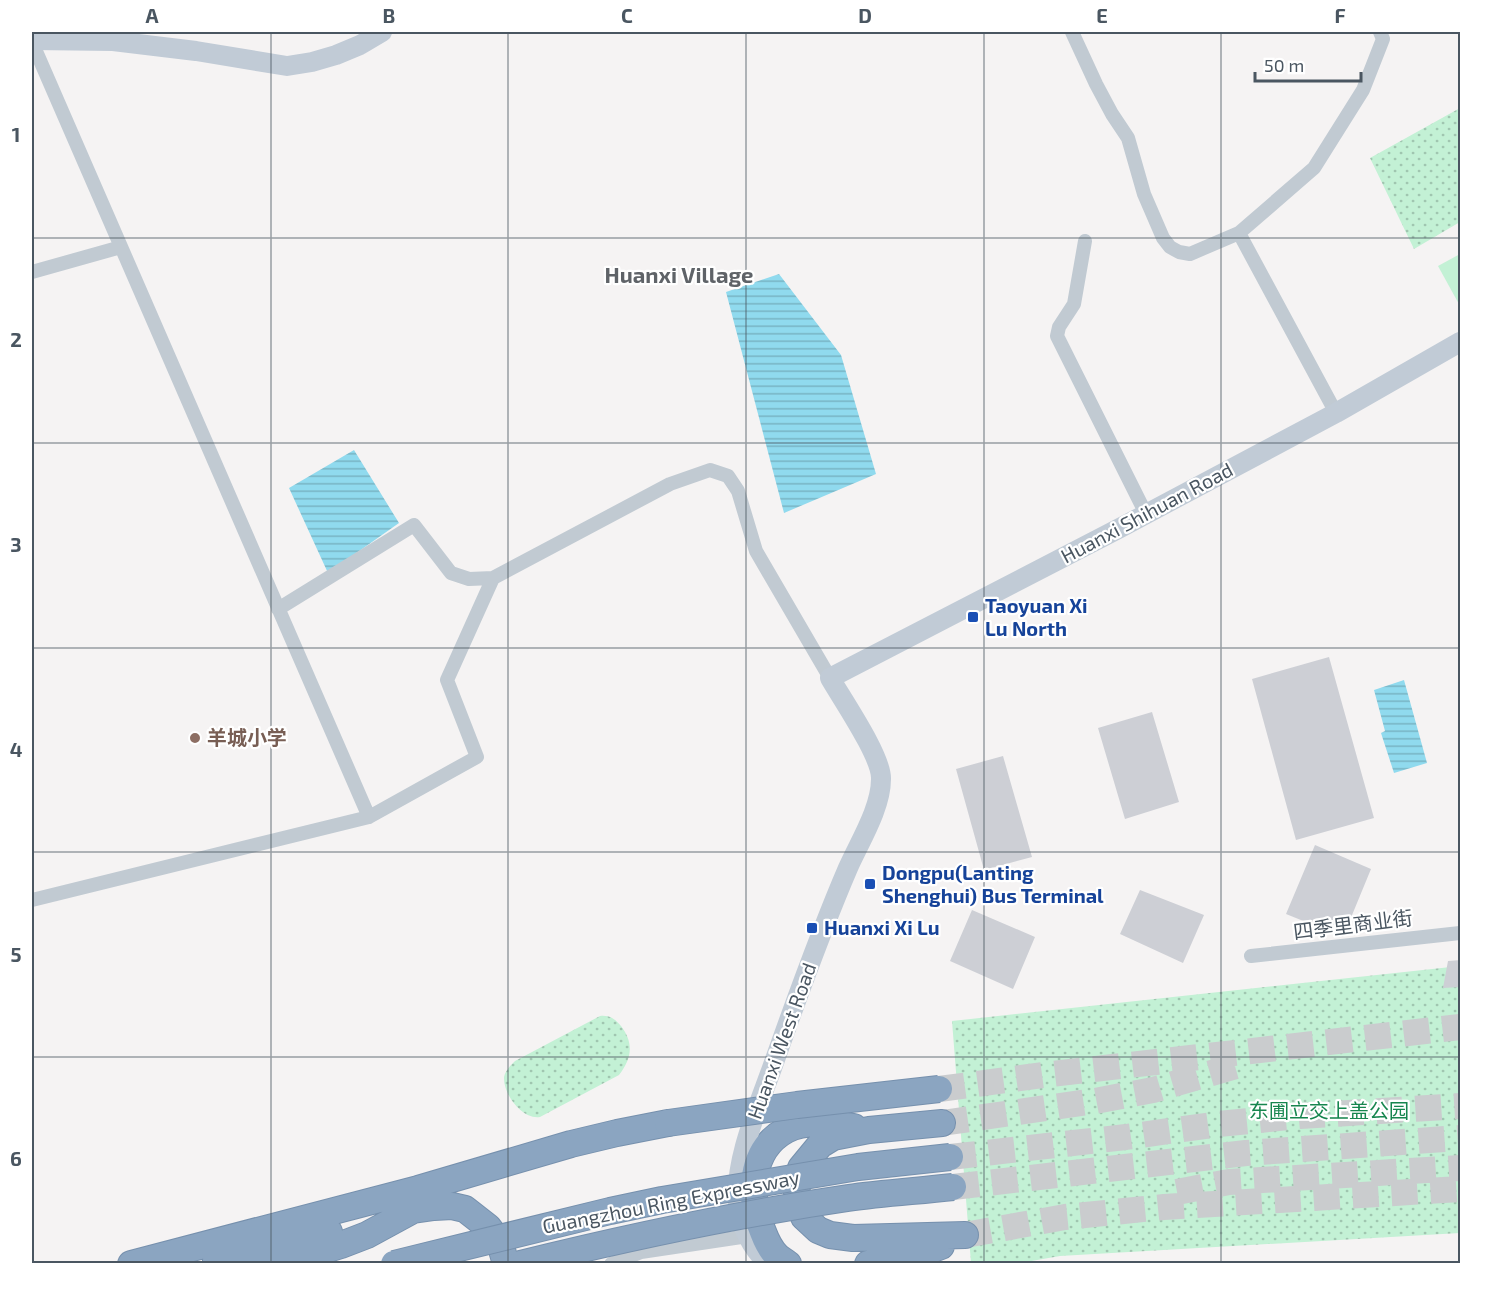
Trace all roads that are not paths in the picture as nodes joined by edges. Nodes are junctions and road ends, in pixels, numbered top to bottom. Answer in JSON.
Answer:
{"nodes":[{"id":1,"x":382,"y":32,"type":"edge"},
{"id":2,"x":1072,"y":32,"type":"edge"},
{"id":3,"x":1380,"y":32,"type":"edge"},
{"id":4,"x":32,"y":41,"type":"edge"},
{"id":5,"x":1239,"y":233,"type":"junction"},
{"id":6,"x":1085,"y":241,"type":"dead end"},
{"id":7,"x":120,"y":247,"type":"junction"},
{"id":8,"x":32,"y":272,"type":"edge"},
{"id":9,"x":1461,"y":342,"type":"edge"},
{"id":10,"x":1336,"y":413,"type":"junction"},
{"id":11,"x":1146,"y":514,"type":"junction"},
{"id":12,"x":493,"y":578,"type":"junction"},
{"id":13,"x":278,"y":609,"type":"junction"},
{"id":14,"x":830,"y":678,"type":"junction"},
{"id":15,"x":369,"y":817,"type":"junction"},
{"id":16,"x":32,"y":900,"type":"edge"},
{"id":17,"x":1461,"y":933,"type":"edge"},
{"id":18,"x":1251,"y":956,"type":"dead end"},
{"id":19,"x":939,"y":1089,"type":"tunnel mouth"},
{"id":20,"x":942,"y":1123,"type":"tunnel mouth"},
{"id":21,"x":869,"y":1130,"type":"junction"},
{"id":22,"x":950,"y":1157,"type":"tunnel mouth"},
{"id":23,"x":953,"y":1187,"type":"tunnel mouth"},
{"id":24,"x":413,"y":1210,"type":"junction"},
{"id":25,"x":326,"y":1214,"type":"junction"},
{"id":26,"x":646,"y":1235,"type":"junction"},
{"id":27,"x":748,"y":1236,"type":"junction"},
{"id":28,"x":211,"y":1262,"type":"edge"},
{"id":29,"x":131,"y":1263,"type":"edge"},
{"id":30,"x":280,"y":1263,"type":"edge"},
{"id":31,"x":394,"y":1263,"type":"edge"},
{"id":32,"x":506,"y":1263,"type":"edge"},
{"id":33,"x":520,"y":1263,"type":"edge"},
{"id":34,"x":569,"y":1263,"type":"edge"},
{"id":35,"x":611,"y":1263,"type":"edge"},
{"id":36,"x":768,"y":1263,"type":"edge"},
{"id":37,"x":788,"y":1263,"type":"edge"},
{"id":38,"x":868,"y":1263,"type":"edge"}],
"edges":[{"from":1,"to":4,"type":"street"},
{"from":2,"to":5,"type":"street"},
{"from":3,"to":5,"type":"street"},
{"from":4,"to":7,"type":"street"},
{"from":5,"to":10,"type":"street"},
{"from":6,"to":11,"type":"street"},
{"from":7,"to":8,"type":"street"},
{"from":7,"to":13,"type":"street"},
{"from":9,"to":10,"type":"street","name":"Huanxi Shihuan Road"},
{"from":10,"to":11,"type":"street","name":"Huanxi Shihuan Road"},
{"from":11,"to":14,"type":"street","name":"Huanxi Shihuan Road"},
{"from":12,"to":13,"type":"street"},
{"from":12,"to":14,"type":"street","name":"Huanxi West Road"},
{"from":12,"to":15,"type":"street"},
{"from":13,"to":15,"type":"street"},
{"from":14,"to":27,"type":"street","name":"Huanxi West Road"},
{"from":15,"to":16,"type":"street"},
{"from":17,"to":18,"type":"street","name":"四季里商业街"},
{"from":19,"to":25,"type":"highway","bridge":true},
{"from":20,"to":21,"type":"highway"},
{"from":21,"to":37,"type":"highway"},
{"from":21,"to":38,"type":"highway"},
{"from":22,"to":31,"type":"highway","name":"Guangzhou Ring Expressway","bridge":true},
{"from":23,"to":26,"type":"highway","name":"Guangzhou Ring Expressway","bridge":true},
{"from":24,"to":28,"type":"highway"},
{"from":24,"to":30,"type":"highway"},
{"from":24,"to":32,"type":"highway"},
{"from":25,"to":28,"type":"highway"},
{"from":25,"to":29,"type":"highway"},
{"from":26,"to":33,"type":"highway","name":"Guangzhou Ring Expressway","bridge":true},
{"from":26,"to":34,"type":"highway","bridge":true},
{"from":27,"to":35,"type":"street"},
{"from":27,"to":36,"type":"street","name":"Huanxi West Road"}]}
